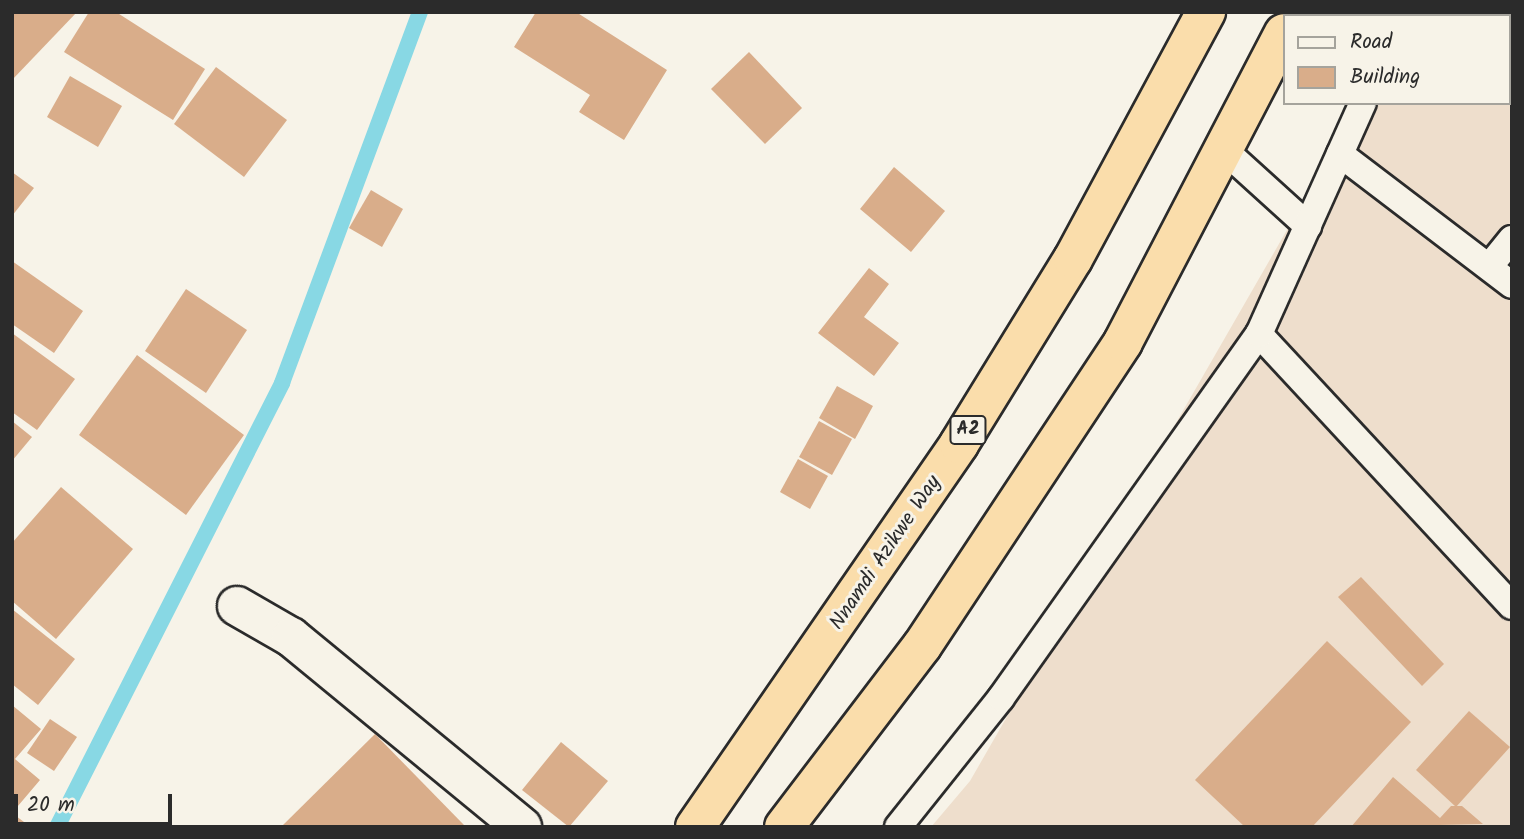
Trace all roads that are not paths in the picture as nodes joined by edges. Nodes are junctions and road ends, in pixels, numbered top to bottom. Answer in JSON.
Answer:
{"nodes":[{"id":1,"x":1206,"y":12,"type":"edge"},
{"id":2,"x":1282,"y":37,"type":"edge"},
{"id":3,"x":1362,"y":105,"type":"edge"},
{"id":4,"x":1223,"y":149,"type":"junction"},
{"id":5,"x":1340,"y":154,"type":"junction"},
{"id":6,"x":1308,"y":226,"type":"junction"},
{"id":7,"x":1512,"y":239,"type":"edge"},
{"id":8,"x":1489,"y":267,"type":"junction"},
{"id":9,"x":1512,"y":285,"type":"edge"},
{"id":10,"x":1259,"y":334,"type":"junction"},
{"id":11,"x":237,"y":606,"type":"dead end"},
{"id":12,"x":1512,"y":606,"type":"edge"},
{"id":13,"x":522,"y":827,"type":"edge"},
{"id":14,"x":695,"y":827,"type":"edge"},
{"id":15,"x":784,"y":827,"type":"edge"},
{"id":16,"x":898,"y":827,"type":"edge"}],
"edges":[{"from":1,"to":14,"type":"highway","name":"Nnamdi Azikwe Way","number":"A2"},
{"from":2,"to":4,"type":"highway"},
{"from":3,"to":5,"type":"lane"},
{"from":4,"to":6,"type":"lane"},
{"from":4,"to":15,"type":"highway"},
{"from":5,"to":6,"type":"lane"},
{"from":5,"to":8,"type":"lane"},
{"from":6,"to":10,"type":"lane"},
{"from":7,"to":8,"type":"lane"},
{"from":8,"to":9,"type":"lane"},
{"from":10,"to":12,"type":"lane"},
{"from":10,"to":16,"type":"lane"},
{"from":11,"to":13,"type":"street"}]}
